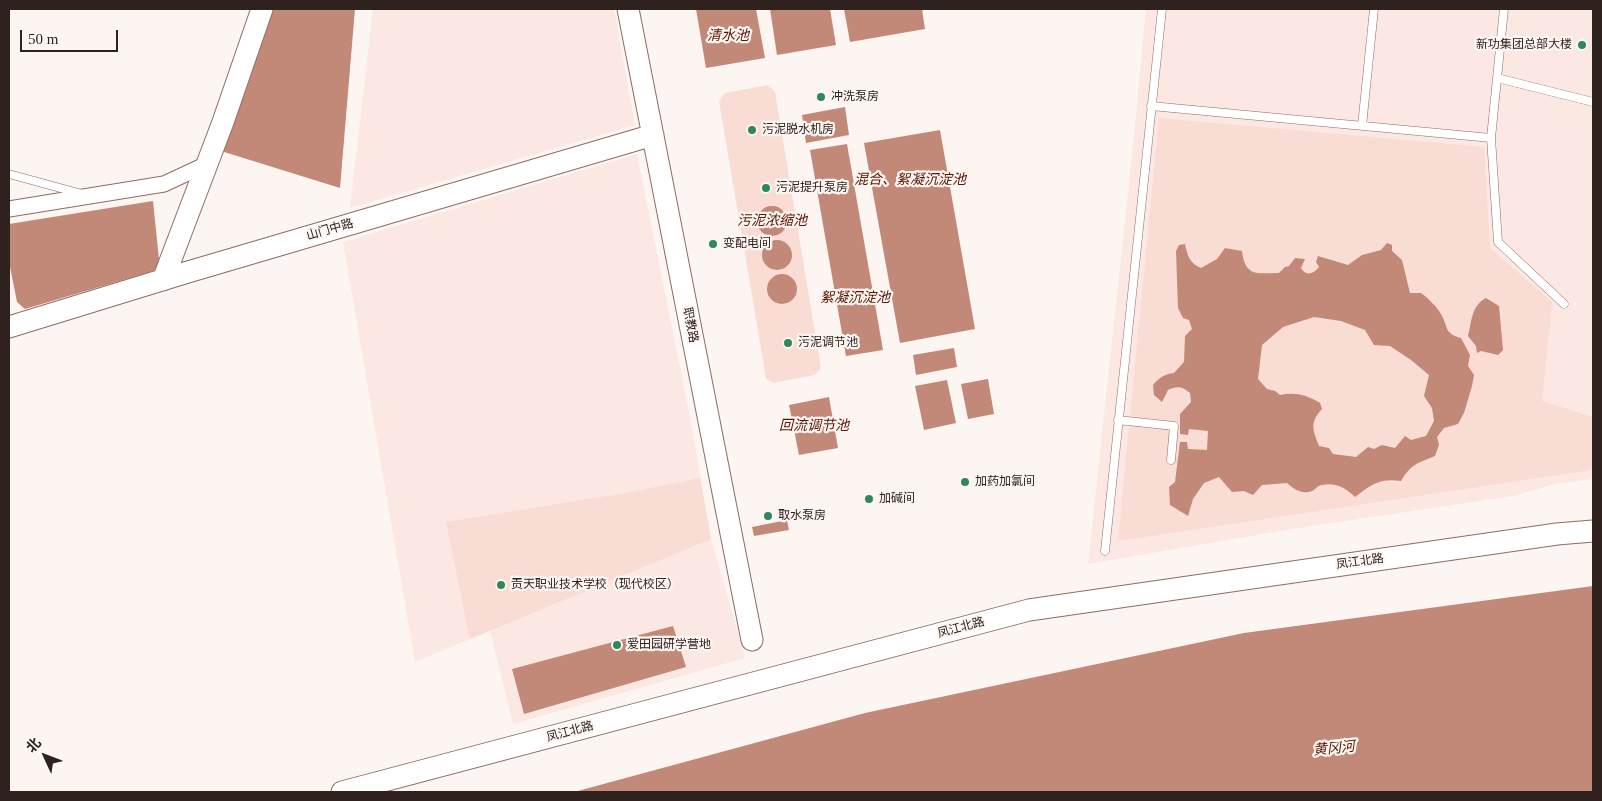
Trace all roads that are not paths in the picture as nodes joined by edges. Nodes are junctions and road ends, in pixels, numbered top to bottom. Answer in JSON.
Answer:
{"nodes":[{"id":1,"x":262,"y":9,"type":"edge"},
{"id":2,"x":628,"y":9,"type":"edge"},
{"id":3,"x":1162,"y":9,"type":"edge"},
{"id":4,"x":1374,"y":9,"type":"edge"},
{"id":5,"x":1504,"y":9,"type":"edge"},
{"id":6,"x":1497,"y":78,"type":"junction"},
{"id":7,"x":1593,"y":102,"type":"edge"},
{"id":8,"x":1151,"y":106,"type":"junction"},
{"id":9,"x":1362,"y":126,"type":"junction"},
{"id":10,"x":653,"y":135,"type":"junction"},
{"id":11,"x":1491,"y":138,"type":"junction"},
{"id":12,"x":207,"y":164,"type":"junction"},
{"id":13,"x":9,"y":174,"type":"edge"},
{"id":14,"x":90,"y":196,"type":"junction"},
{"id":15,"x":9,"y":209,"type":"edge"},
{"id":16,"x":163,"y":280,"type":"junction"},
{"id":17,"x":1564,"y":304,"type":"dead end"},
{"id":18,"x":9,"y":327,"type":"edge"},
{"id":19,"x":1118,"y":420,"type":"junction"},
{"id":20,"x":1170,"y":460,"type":"dead end"},
{"id":21,"x":1593,"y":531,"type":"edge"},
{"id":22,"x":1105,"y":551,"type":"dead end"},
{"id":23,"x":752,"y":640,"type":"dead end"},
{"id":24,"x":342,"y":792,"type":"edge"}],
"edges":[{"from":1,"to":12,"type":"street"},
{"from":2,"to":10,"type":"street","name":"职教路"},
{"from":3,"to":8,"type":"lane"},
{"from":4,"to":9,"type":"lane"},
{"from":5,"to":6,"type":"lane"},
{"from":6,"to":7,"type":"lane"},
{"from":6,"to":11,"type":"lane"},
{"from":8,"to":9,"type":"lane"},
{"from":8,"to":19,"type":"lane"},
{"from":9,"to":11,"type":"lane"},
{"from":10,"to":16,"type":"street","name":"山门中路"},
{"from":10,"to":23,"type":"street","name":"职教路"},
{"from":11,"to":17,"type":"lane"},
{"from":12,"to":14,"type":"street"},
{"from":12,"to":16,"type":"street"},
{"from":13,"to":14,"type":"lane"},
{"from":14,"to":15,"type":"street"},
{"from":16,"to":18,"type":"street","name":"山门中路"},
{"from":19,"to":20,"type":"lane"},
{"from":19,"to":22,"type":"lane"},
{"from":21,"to":24,"type":"street","name":"凤江北路"}]}
